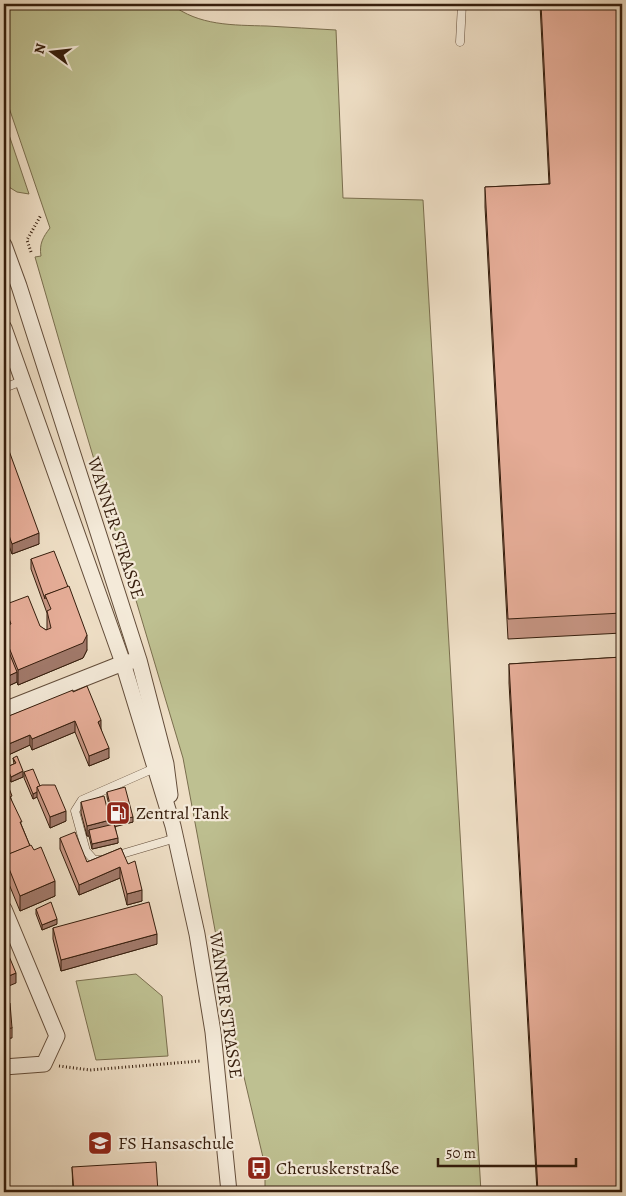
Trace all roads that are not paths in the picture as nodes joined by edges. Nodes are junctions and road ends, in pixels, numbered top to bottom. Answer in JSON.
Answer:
{"nodes":[{"id":1,"x":462,"y":4,"type":"edge"},
{"id":2,"x":460,"y":42,"type":"dead end"},
{"id":3,"x":4,"y":245,"type":"edge"},
{"id":4,"x":4,"y":328,"type":"edge"},
{"id":5,"x":22,"y":381,"type":"junction"},
{"id":6,"x":4,"y":388,"type":"edge"},
{"id":7,"x":139,"y":660,"type":"junction"},
{"id":8,"x":123,"y":663,"type":"junction"},
{"id":9,"x":4,"y":710,"type":"edge"},
{"id":10,"x":160,"y":766,"type":"junction"},
{"id":11,"x":175,"y":832,"type":"junction"},
{"id":12,"x":4,"y":909,"type":"edge"},
{"id":13,"x":4,"y":1067,"type":"edge"},
{"id":14,"x":230,"y":1192,"type":"edge"}],
"edges":[{"from":1,"to":2,"type":"lane"},
{"from":3,"to":7,"type":"street","name":"WANNER STRASSE"},
{"from":4,"to":5,"type":"street","name":"WANNER STRASSE"},
{"from":5,"to":6,"type":"lane"},
{"from":5,"to":8,"type":"street","name":"WANNER STRASSE"},
{"from":7,"to":8,"type":"street"},
{"from":7,"to":10,"type":"street","name":"WANNER STRASSE"},
{"from":8,"to":9,"type":"street"},
{"from":8,"to":10,"type":"street","name":"WANNER STRASSE"},
{"from":10,"to":11,"type":"street","name":"WANNER STRASSE"},
{"from":10,"to":11,"type":"lane"},
{"from":11,"to":14,"type":"street","name":"WANNER STRASSE"},
{"from":12,"to":13,"type":"street"}]}
